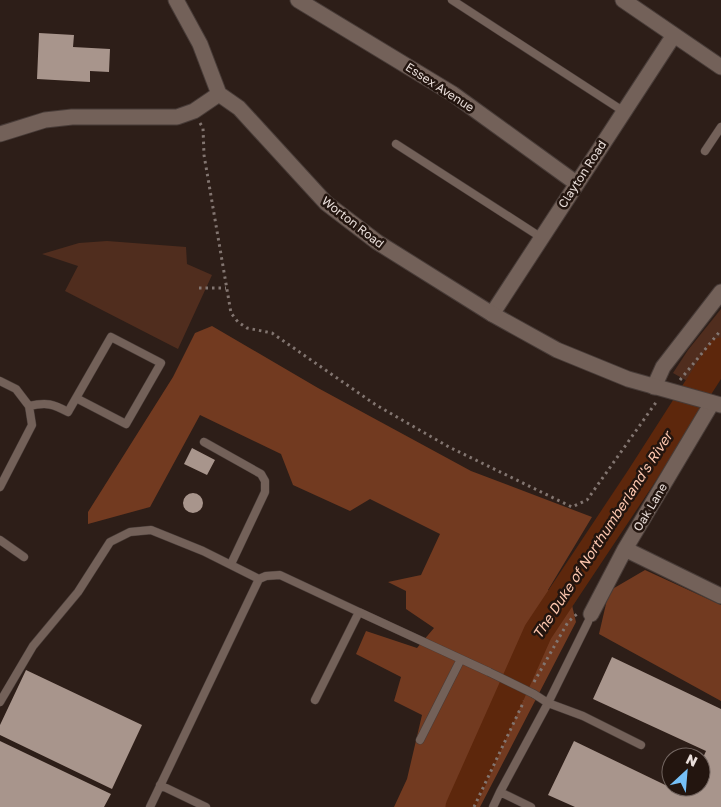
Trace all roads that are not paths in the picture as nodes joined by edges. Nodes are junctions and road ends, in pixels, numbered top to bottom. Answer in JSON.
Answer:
{"nodes":[{"id":1,"x":176,"y":0,"type":"edge"},
{"id":2,"x":452,"y":0,"type":"edge"},
{"id":3,"x":623,"y":0,"type":"edge"},
{"id":4,"x":303,"y":1,"type":"edge"},
{"id":5,"x":674,"y":35,"type":"junction"},
{"id":6,"x":721,"y":67,"type":"edge"},
{"id":7,"x":219,"y":94,"type":"junction"},
{"id":8,"x":623,"y":112,"type":"junction"},
{"id":9,"x":721,"y":127,"type":"edge"},
{"id":10,"x":0,"y":134,"type":"edge"},
{"id":11,"x":396,"y":144,"type":"dead end"},
{"id":12,"x":705,"y":150,"type":"dead end"},
{"id":13,"x":576,"y":183,"type":"junction"},
{"id":14,"x":542,"y":238,"type":"junction"},
{"id":15,"x":721,"y":292,"type":"edge"},
{"id":16,"x":492,"y":314,"type":"junction"},
{"id":17,"x":0,"y":381,"type":"edge"},
{"id":18,"x":664,"y":390,"type":"junction"},
{"id":19,"x":76,"y":398,"type":"junction"},
{"id":20,"x":711,"y":403,"type":"edge"},
{"id":21,"x":29,"y":406,"type":"junction"},
{"id":22,"x":204,"y":442,"type":"dead end"},
{"id":23,"x":0,"y":487,"type":"edge"},
{"id":24,"x":0,"y":540,"type":"edge"},
{"id":25,"x":625,"y":549,"type":"junction"},
{"id":26,"x":24,"y":557,"type":"dead end"},
{"id":27,"x":231,"y":564,"type":"junction"},
{"id":28,"x":259,"y":579,"type":"junction"},
{"id":29,"x":721,"y":596,"type":"edge"},
{"id":30,"x":359,"y":612,"type":"junction"},
{"id":31,"x":590,"y":618,"type":"joint"},
{"id":32,"x":461,"y":659,"type":"junction"},
{"id":33,"x":315,"y":700,"type":"dead end"},
{"id":34,"x":0,"y":702,"type":"edge"},
{"id":35,"x":548,"y":703,"type":"junction"},
{"id":36,"x":420,"y":740,"type":"dead end"},
{"id":37,"x":641,"y":745,"type":"dead end"},
{"id":38,"x":160,"y":785,"type":"junction"},
{"id":39,"x":500,"y":792,"type":"junction"},
{"id":40,"x":150,"y":807,"type":"edge"},
{"id":41,"x":206,"y":807,"type":"edge"},
{"id":42,"x":493,"y":807,"type":"edge"},
{"id":43,"x":531,"y":807,"type":"edge"}],
"edges":[{"from":1,"to":7,"type":"street"},
{"from":2,"to":8,"type":"lane"},
{"from":3,"to":5,"type":"street"},
{"from":4,"to":13,"type":"street","name":"Essex Avenue"},
{"from":5,"to":6,"type":"street"},
{"from":5,"to":8,"type":"street","name":"Clayton Road"},
{"from":7,"to":10,"type":"street"},
{"from":7,"to":16,"type":"street","name":"Worton Road"},
{"from":8,"to":13,"type":"street","name":"Clayton Road"},
{"from":9,"to":12,"type":"lane"},
{"from":11,"to":14,"type":"lane"},
{"from":13,"to":14,"type":"street","name":"Clayton Road"},
{"from":14,"to":16,"type":"street","name":"Clayton Road"},
{"from":15,"to":18,"type":"street"},
{"from":16,"to":18,"type":"street","name":"Worton Road"},
{"from":17,"to":21,"type":"lane"},
{"from":18,"to":20,"type":"street","name":"Worton Road"},
{"from":19,"to":19,"type":"lane"},
{"from":19,"to":21,"type":"lane"},
{"from":20,"to":25,"type":"street","name":"Oak Lane"},
{"from":21,"to":23,"type":"lane"},
{"from":22,"to":27,"type":"lane"},
{"from":24,"to":26,"type":"lane"},
{"from":25,"to":29,"type":"street"},
{"from":25,"to":31,"type":"street","name":"Oak Lane"},
{"from":27,"to":28,"type":"lane"},
{"from":27,"to":34,"type":"lane"},
{"from":28,"to":30,"type":"lane"},
{"from":28,"to":38,"type":"lane"},
{"from":30,"to":32,"type":"lane"},
{"from":30,"to":33,"type":"lane"},
{"from":31,"to":35,"type":"lane"},
{"from":32,"to":35,"type":"lane","bridge":true},
{"from":32,"to":36,"type":"lane"},
{"from":35,"to":37,"type":"lane"},
{"from":35,"to":39,"type":"lane"},
{"from":38,"to":40,"type":"lane"},
{"from":38,"to":41,"type":"lane"},
{"from":39,"to":42,"type":"lane"},
{"from":39,"to":43,"type":"lane"}]}
